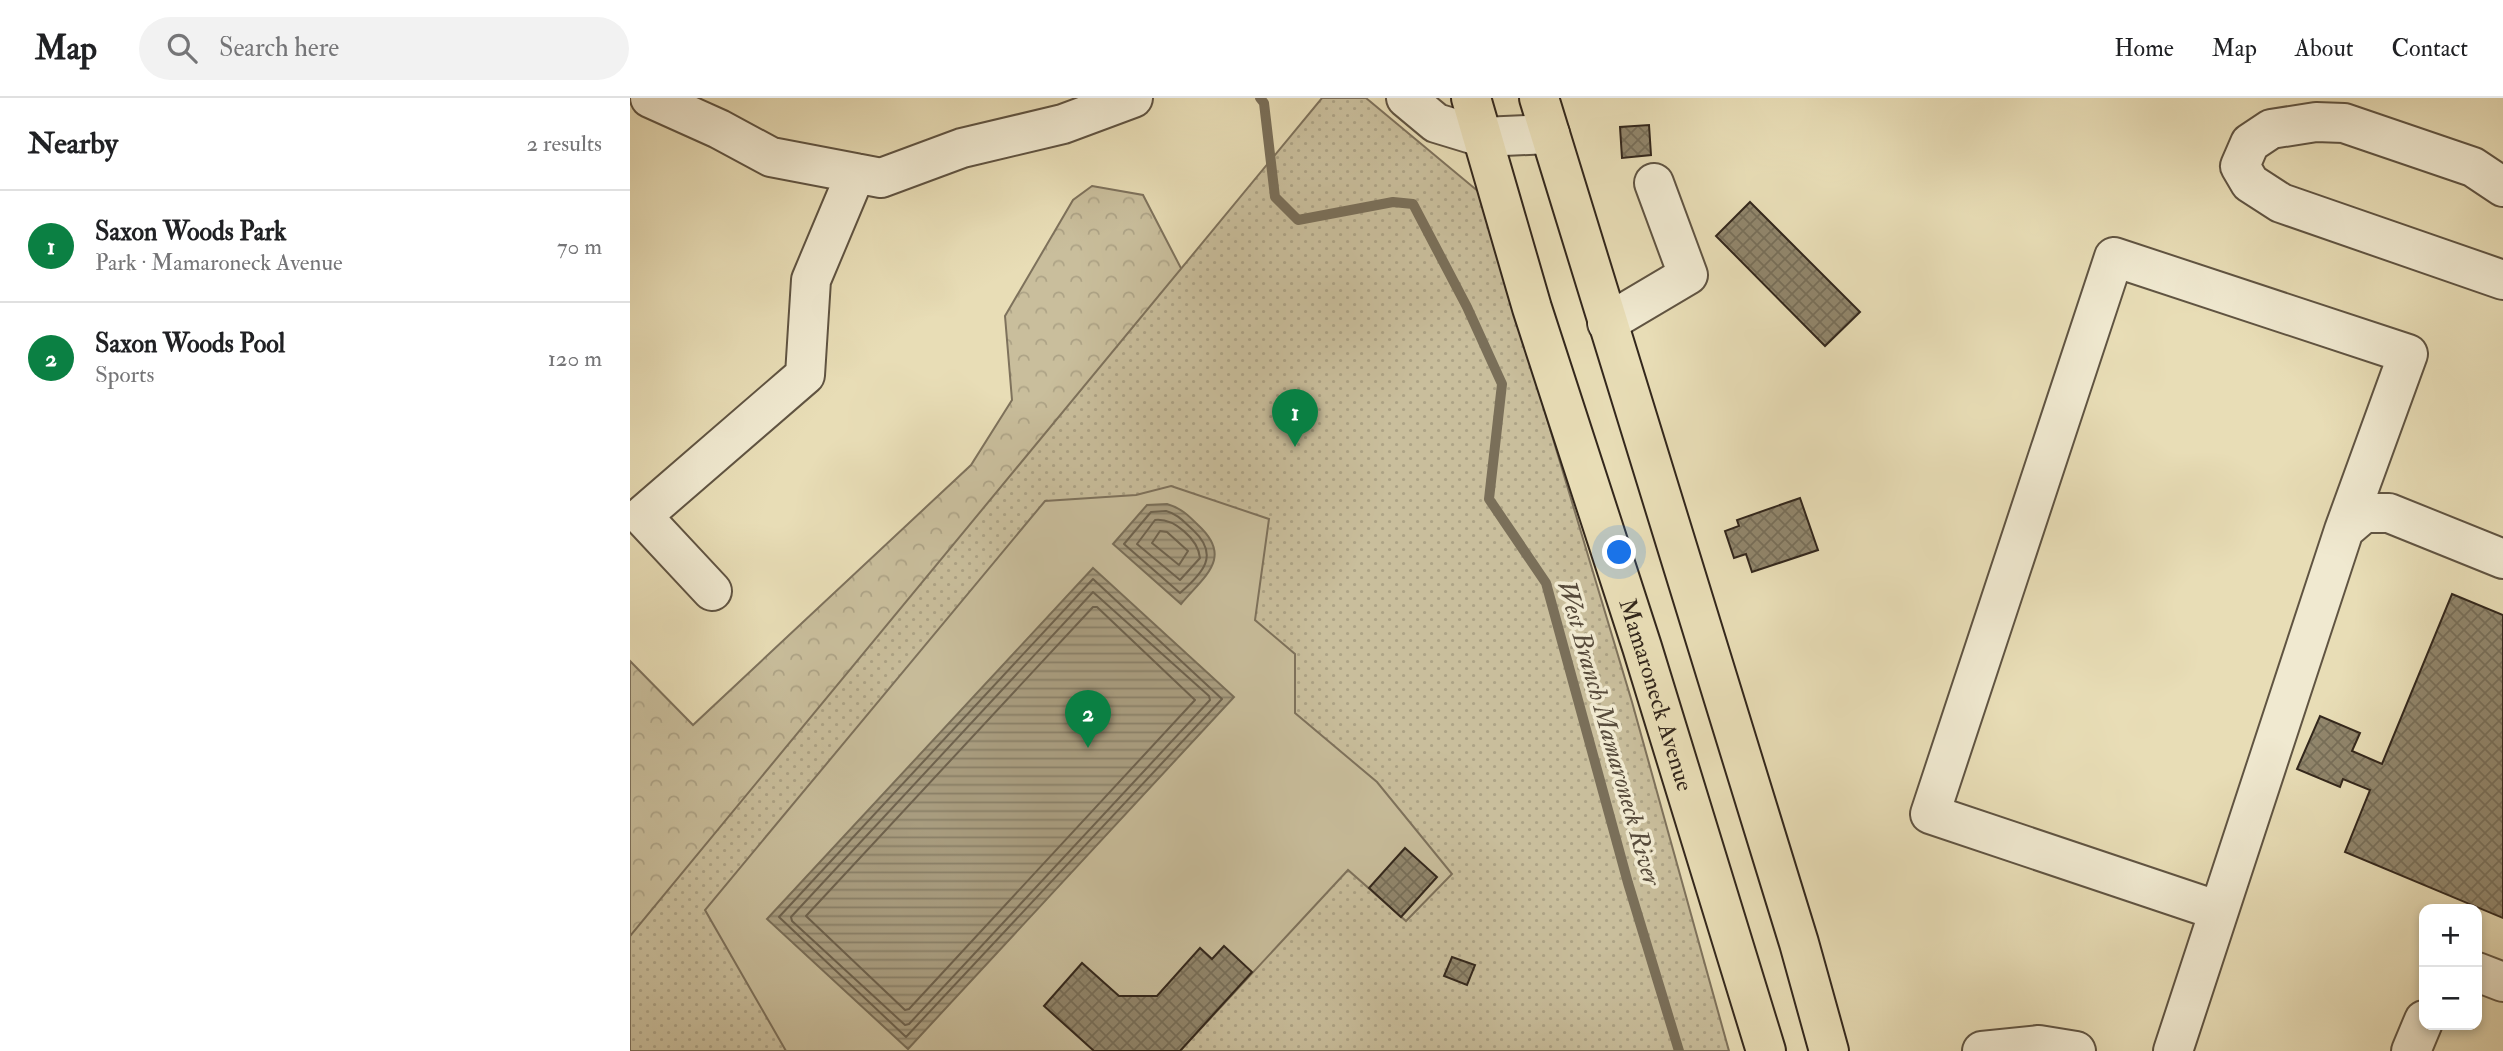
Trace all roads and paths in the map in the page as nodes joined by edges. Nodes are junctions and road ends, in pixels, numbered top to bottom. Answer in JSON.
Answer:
{"nodes":[{"id":1,"x":650,"y":98,"type":"edge"},
{"id":2,"x":1133,"y":98,"type":"edge"},
{"id":3,"x":1406,"y":98,"type":"edge"},
{"id":4,"x":1471,"y":98,"type":"edge"},
{"id":5,"x":1539,"y":98,"type":"edge"},
{"id":6,"x":1550,"y":134,"type":"junction"},
{"id":7,"x":1482,"y":138,"type":"junction"},
{"id":8,"x":856,"y":173,"type":"junction"},
{"id":9,"x":1654,"y":183,"type":"dead end"},
{"id":10,"x":2503,"y":187,"type":"edge"},
{"id":11,"x":2503,"y":280,"type":"edge"},
{"id":12,"x":1607,"y":323,"type":"junction"},
{"id":13,"x":2344,"y":530,"type":"junction"},
{"id":14,"x":2503,"y":559,"type":"edge"},
{"id":15,"x":712,"y":591,"type":"dead end"},
{"id":16,"x":2219,"y":911,"type":"junction"},
{"id":17,"x":2482,"y":974,"type":"edge"},
{"id":18,"x":2503,"y":982,"type":"edge"},
{"id":19,"x":2420,"y":1030,"type":"edge"},
{"id":20,"x":1766,"y":1051,"type":"edge"},
{"id":21,"x":1829,"y":1051,"type":"edge"},
{"id":22,"x":1982,"y":1051,"type":"edge"},
{"id":23,"x":2076,"y":1051,"type":"edge"},
{"id":24,"x":2173,"y":1051,"type":"edge"},
{"id":25,"x":2411,"y":1051,"type":"edge"}],
"edges":[{"from":1,"to":8,"type":"street"},
{"from":2,"to":8,"type":"street"},
{"from":3,"to":7,"type":"street"},
{"from":4,"to":7,"type":"main road","name":"Mamaroneck Avenue"},
{"from":5,"to":6,"type":"main road"},
{"from":6,"to":7,"type":"street"},
{"from":6,"to":12,"type":"main road"},
{"from":7,"to":20,"type":"main road","name":"Mamaroneck Avenue"},
{"from":8,"to":15,"type":"street"},
{"from":9,"to":12,"type":"street"},
{"from":10,"to":11,"type":"street"},
{"from":12,"to":21,"type":"main road"},
{"from":13,"to":14,"type":"street"},
{"from":13,"to":16,"type":"street"},
{"from":13,"to":16,"type":"street"},
{"from":16,"to":24,"type":"street"},
{"from":17,"to":18,"type":"street"},
{"from":19,"to":25,"type":"street"},
{"from":22,"to":23,"type":"street"}]}
